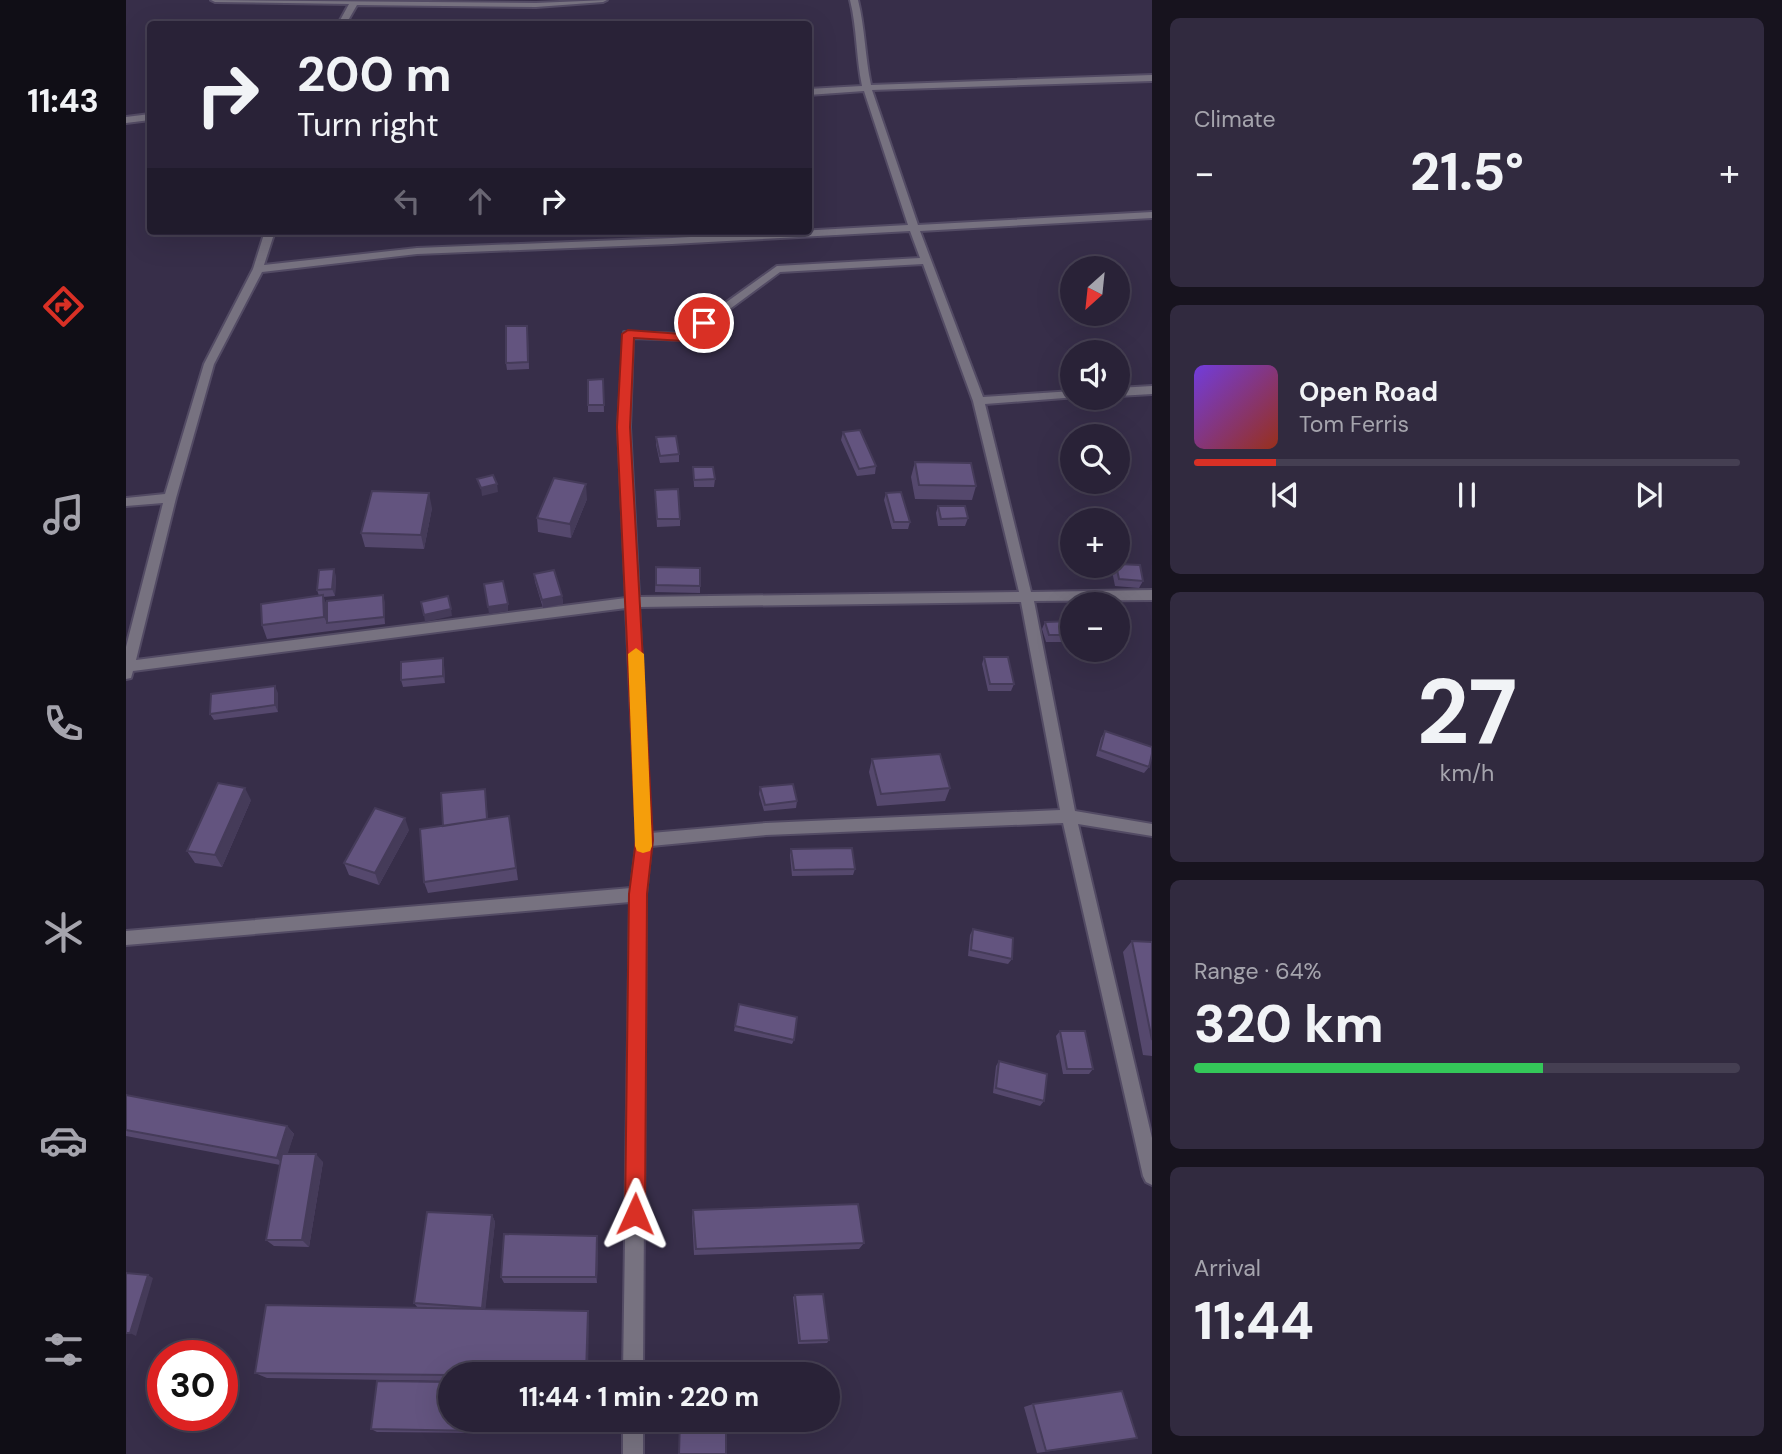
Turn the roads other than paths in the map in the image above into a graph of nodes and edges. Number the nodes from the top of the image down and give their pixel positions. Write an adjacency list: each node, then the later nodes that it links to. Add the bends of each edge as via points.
1 (215, 0): 4 (street)
2 (603, 0): 4 (street, via 536,5)
3 (854, 0): 7 (street)
4 (356, 1): 5 (street)
5 (344, 21)
6 (1152, 78): 7 (street)
7 (867, 88): 8 (street); 12 (street)
8 (812, 92)
9 (147, 117): 10 (street)
10 (126, 120)
11 (1152, 215): 12 (street)
12 (914, 228): 13 (street); 16 (street)
13 (812, 233)
14 (270, 235): 17 (street)
15 (763, 235): 17 (street, via 417,251)
16 (926, 261): 21 (street); 26 (street, via 777,269 684,338 628,334 624,427)
17 (258, 269): 22 (street, via 209,364)
18 (1152, 390): 19 (street)
19 (1130, 391)
20 (1060, 396): 21 (street)
21 (979, 401): 25 (street)
22 (170, 498): 23 (street); 27 (street)
23 (126, 502)
24 (1152, 595): 25 (street)
25 (1026, 596): 26 (street); 28 (street)
26 (634, 602): 27 (street); 30 (street)
27 (127, 669)
28 (1069, 816): 29 (street); 30 (street, via 766,829); 33 (street)
29 (1152, 830)
30 (644, 840): 31 (street)
31 (638, 894): 32 (street); 34 (street)
32 (126, 938)
33 (1152, 1175)
34 (633, 1362)
35 (633, 1432): 36 (street)
36 (633, 1454)

